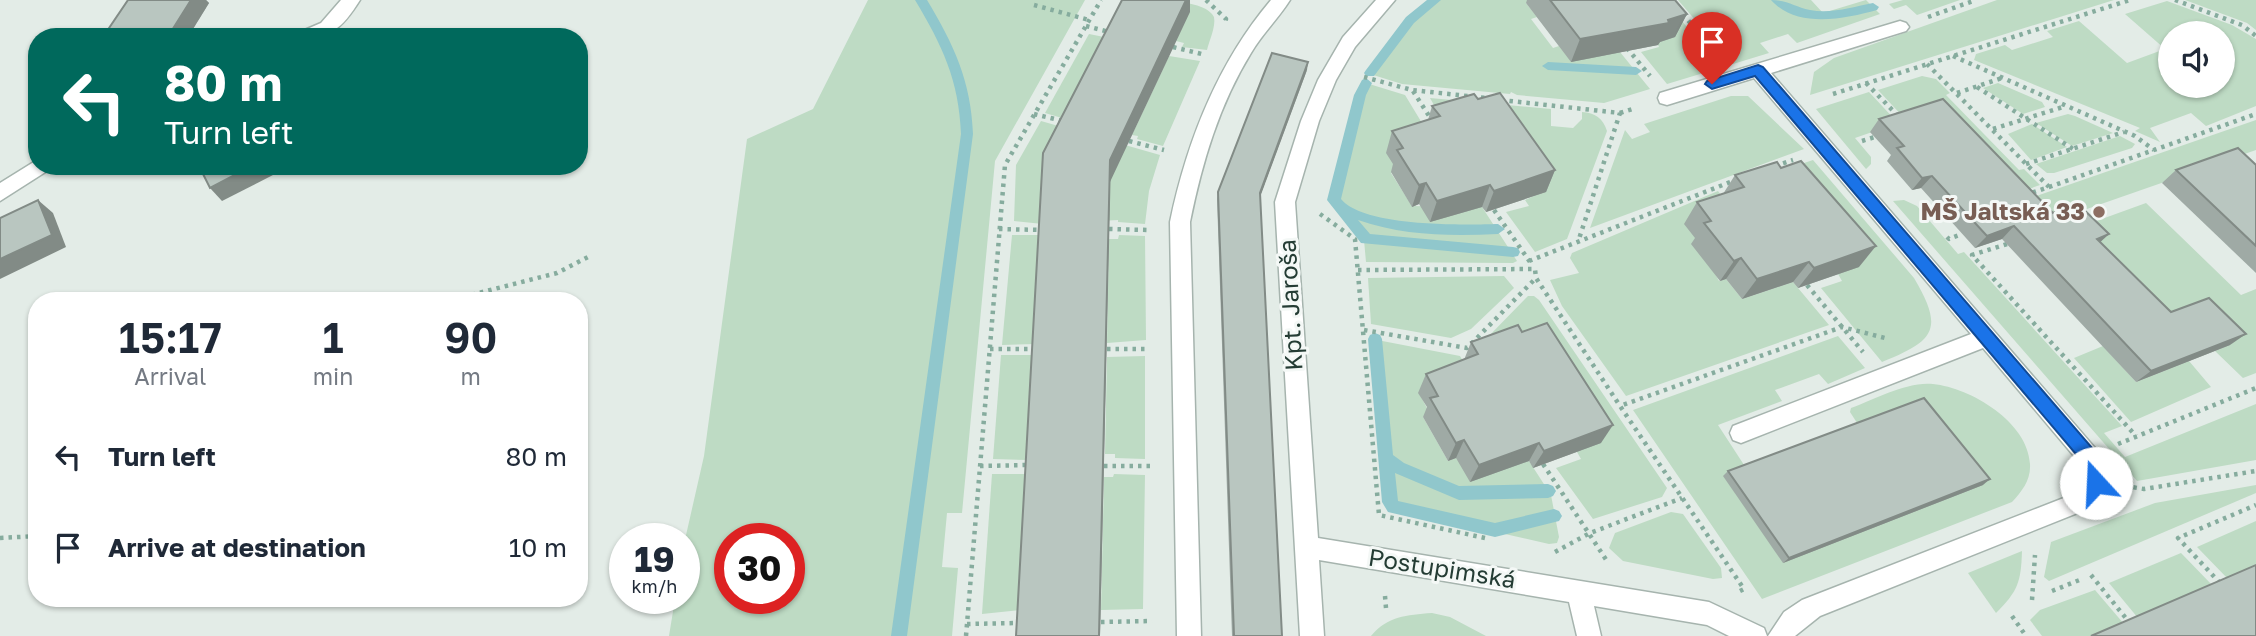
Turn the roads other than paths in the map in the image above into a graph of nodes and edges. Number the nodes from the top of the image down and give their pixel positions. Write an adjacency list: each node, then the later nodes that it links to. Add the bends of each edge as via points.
1 (351, 0): 5 (street)
2 (1281, 0): 14 (street, via 1244,46 1202,136 1188,176 1180,222)
3 (1385, 0): 12 (street, Kpt. Jaroša, via 1349,42 1327,80 1285,202)
4 (1900, 27): 6 (street)
5 (325, 28)
6 (1758, 70): 7 (street); 10 (street)
7 (1667, 98)
8 (28, 174): 9 (street)
9 (0, 193)
10 (1987, 337): 11 (street); 18 (street, via 2087,455 2096,483 2091,493 2082,501 1832,598 1793,620)
11 (1741, 433)
12 (1306, 547): 13 (street, Postupimská); 15 (street, Kpt. Jaroša)
13 (1579, 592): 16 (street); 17 (street, Postupimská, via 1709,614)
14 (1189, 636)
15 (1311, 636)
16 (1589, 636)
17 (1755, 636)
18 (1780, 636)

